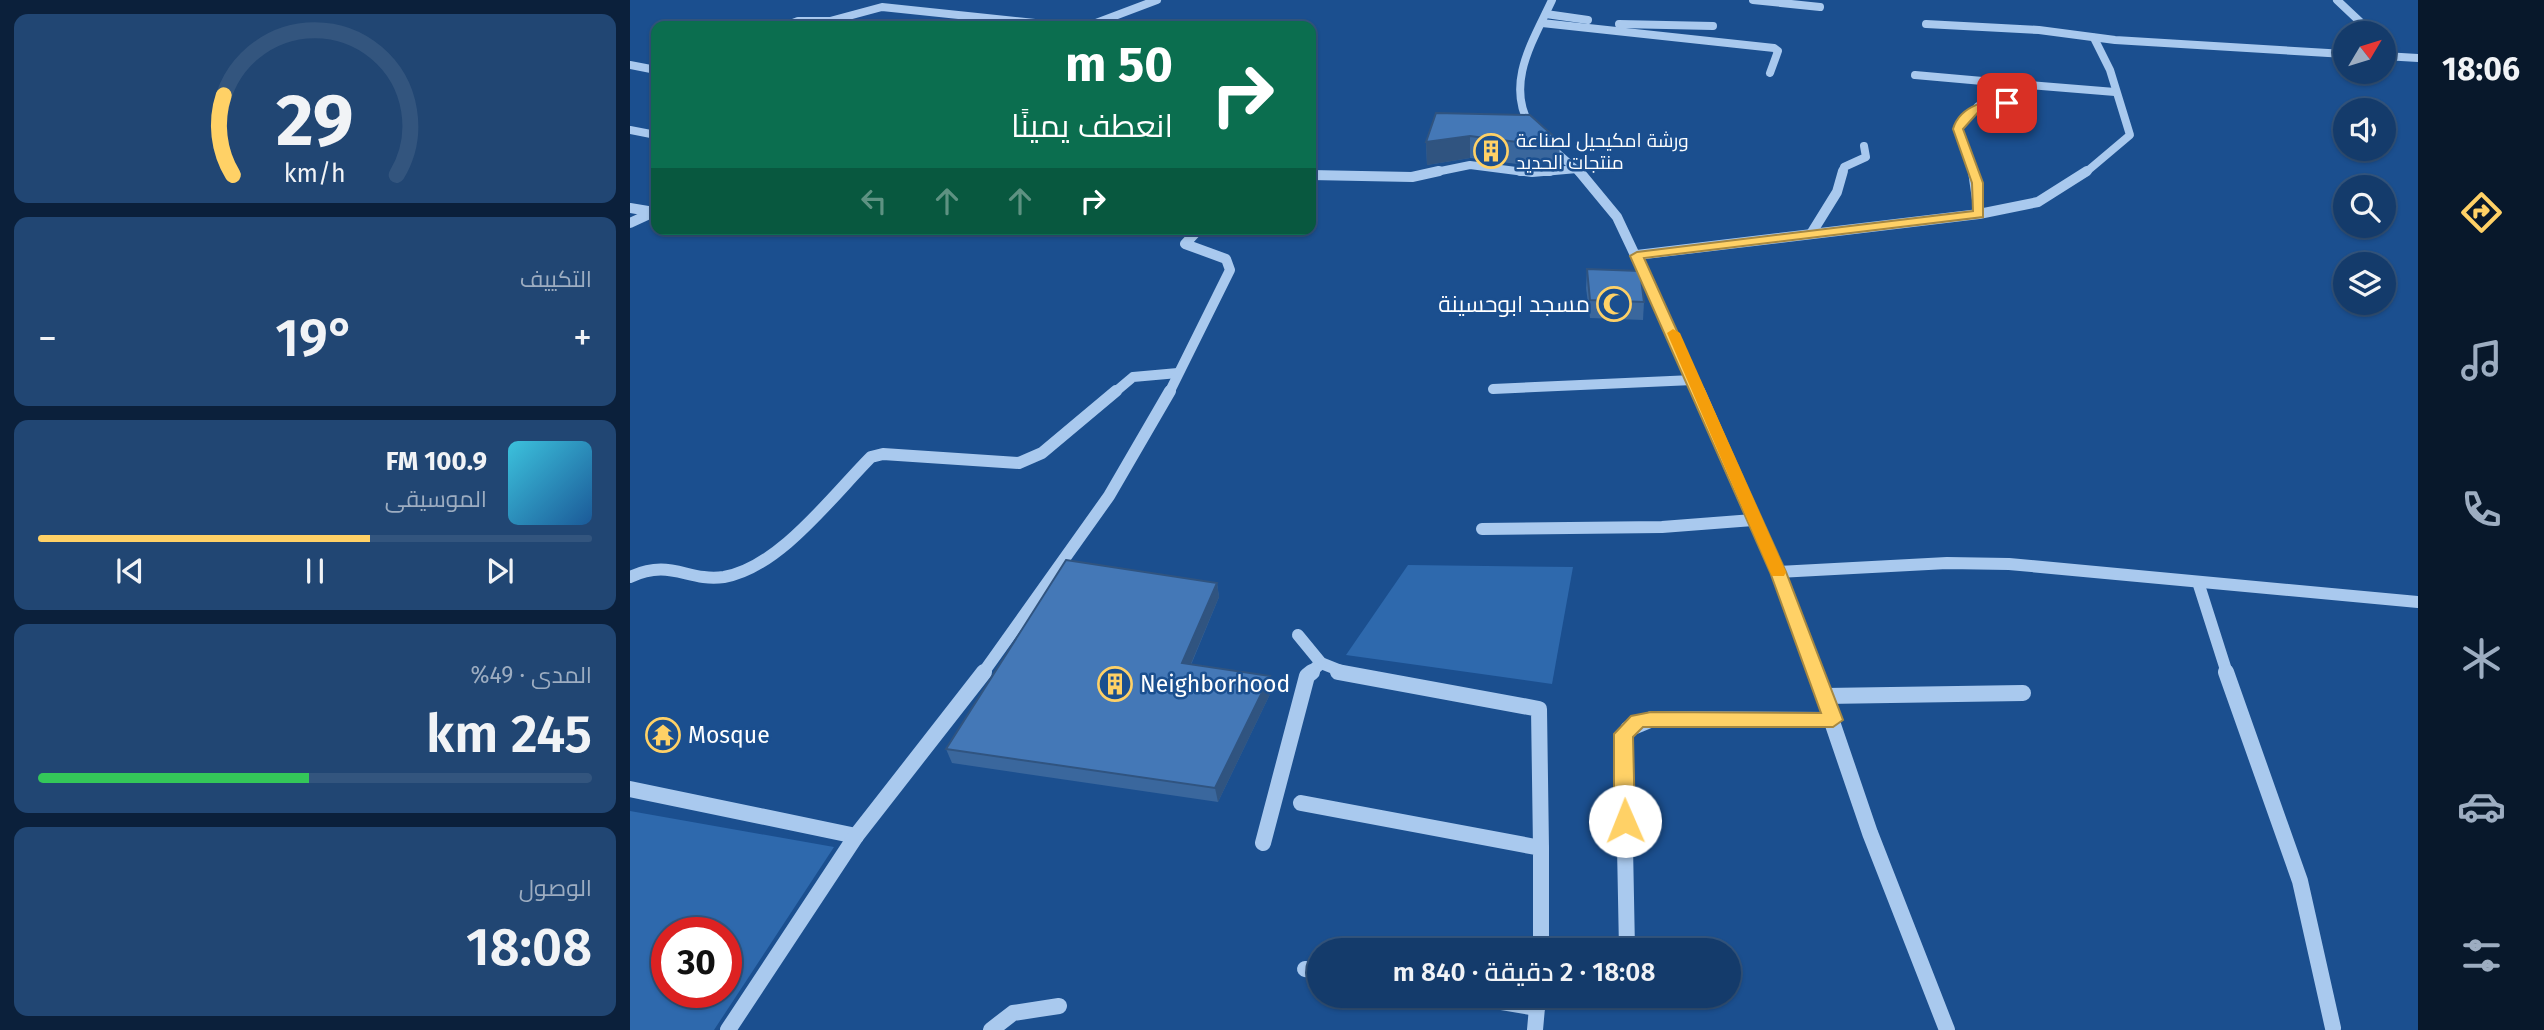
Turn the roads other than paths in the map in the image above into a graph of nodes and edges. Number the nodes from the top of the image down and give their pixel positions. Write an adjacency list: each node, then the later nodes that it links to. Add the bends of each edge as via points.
1 (1157, 0): 13 (street)
2 (1552, 0): 7 (street)
3 (1753, 0): 5 (street)
4 (2337, 0): 14 (street)
5 (1820, 7)
6 (993, 17): 10 (street, via 882,7); 11 (street); 12 (street)
7 (1544, 18): 16 (street); 23 (street, via 1774,48 1778,51); 30 (street, via 1519,81 1517,102 1539,138)
8 (798, 21): 9 (street)
9 (830, 21)
10 (830, 21)
11 (978, 21)
12 (1025, 21)
13 (1101, 21)
14 (2359, 21)
15 (1926, 24): 17 (street)
16 (1713, 26)
17 (2094, 38): 18 (street); 26 (street)
18 (2333, 53)
19 (2396, 57): 20 (street)
20 (2418, 58)
21 (630, 65): 22 (street)
22 (651, 69)
23 (1770, 73)
24 (1915, 75): 25 (street)
25 (2005, 83): 26 (street); 35 (street, via 2006,104 1978,106 1958,129 1977,183)
26 (2115, 92): 35 (street, via 2126,112 2130,135 2117,148 2051,197)
27 (630, 130): 28 (street)
28 (651, 134)
29 (1864, 146): 37 (street, via 1866,157 1844,167 1837,192)
30 (1577, 169): 31 (street, via 1532,173 1470,165 1412,177); 39 (street, via 1617,217)
31 (1316, 175)
32 (630, 208): 33 (street)
33 (651, 211)
34 (651, 214): 36 (street)
35 (1979, 214): 37 (street)
36 (630, 223)
37 (1811, 234): 39 (street)
38 (1193, 235): 40 (street, via 1185,244 1226,259 1230,270)
39 (1637, 256): 41 (street)
40 (1178, 373): 46 (street, via 1133,377 1042,453 1020,463 871,457 789,539 738,573 719,577 657,566); 56 (street, via 1102,507 993,660)
41 (1693, 380): 42 (street); 43 (street)
42 (1493, 389)
43 (1753, 520): 44 (street, via 1662,527); 45 (street)
44 (1482, 529)
45 (1778, 572): 47 (street, via 2009,564); 52 (street)
46 (630, 577)
47 (2198, 582): 48 (street); 63 (street, via 2300,881)
48 (2418, 602)
49 (1298, 635): 50 (street)
50 (1321, 663): 57 (street, via 1307,676); 58 (street, via 1339,672 1539,709)
51 (2023, 693): 52 (street)
52 (1825, 696): 53 (street)
53 (1833, 720): 60 (street, via 1651,719 1630,725 1623,734); 67 (street, via 1870,832)
54 (630, 789): 56 (street)
55 (1301, 803): 58 (street)
56 (856, 836): 64 (street)
57 (1263, 842)
58 (1541, 848): 59 (street)
59 (1541, 938)
60 (1627, 938)
61 (1059, 1006): 65 (street, via 1020,1009 1004,1015)
62 (1537, 1008): 66 (street)
63 (2333, 1028)
64 (729, 1030)
65 (991, 1030)
66 (1535, 1030)
67 (1947, 1030)

